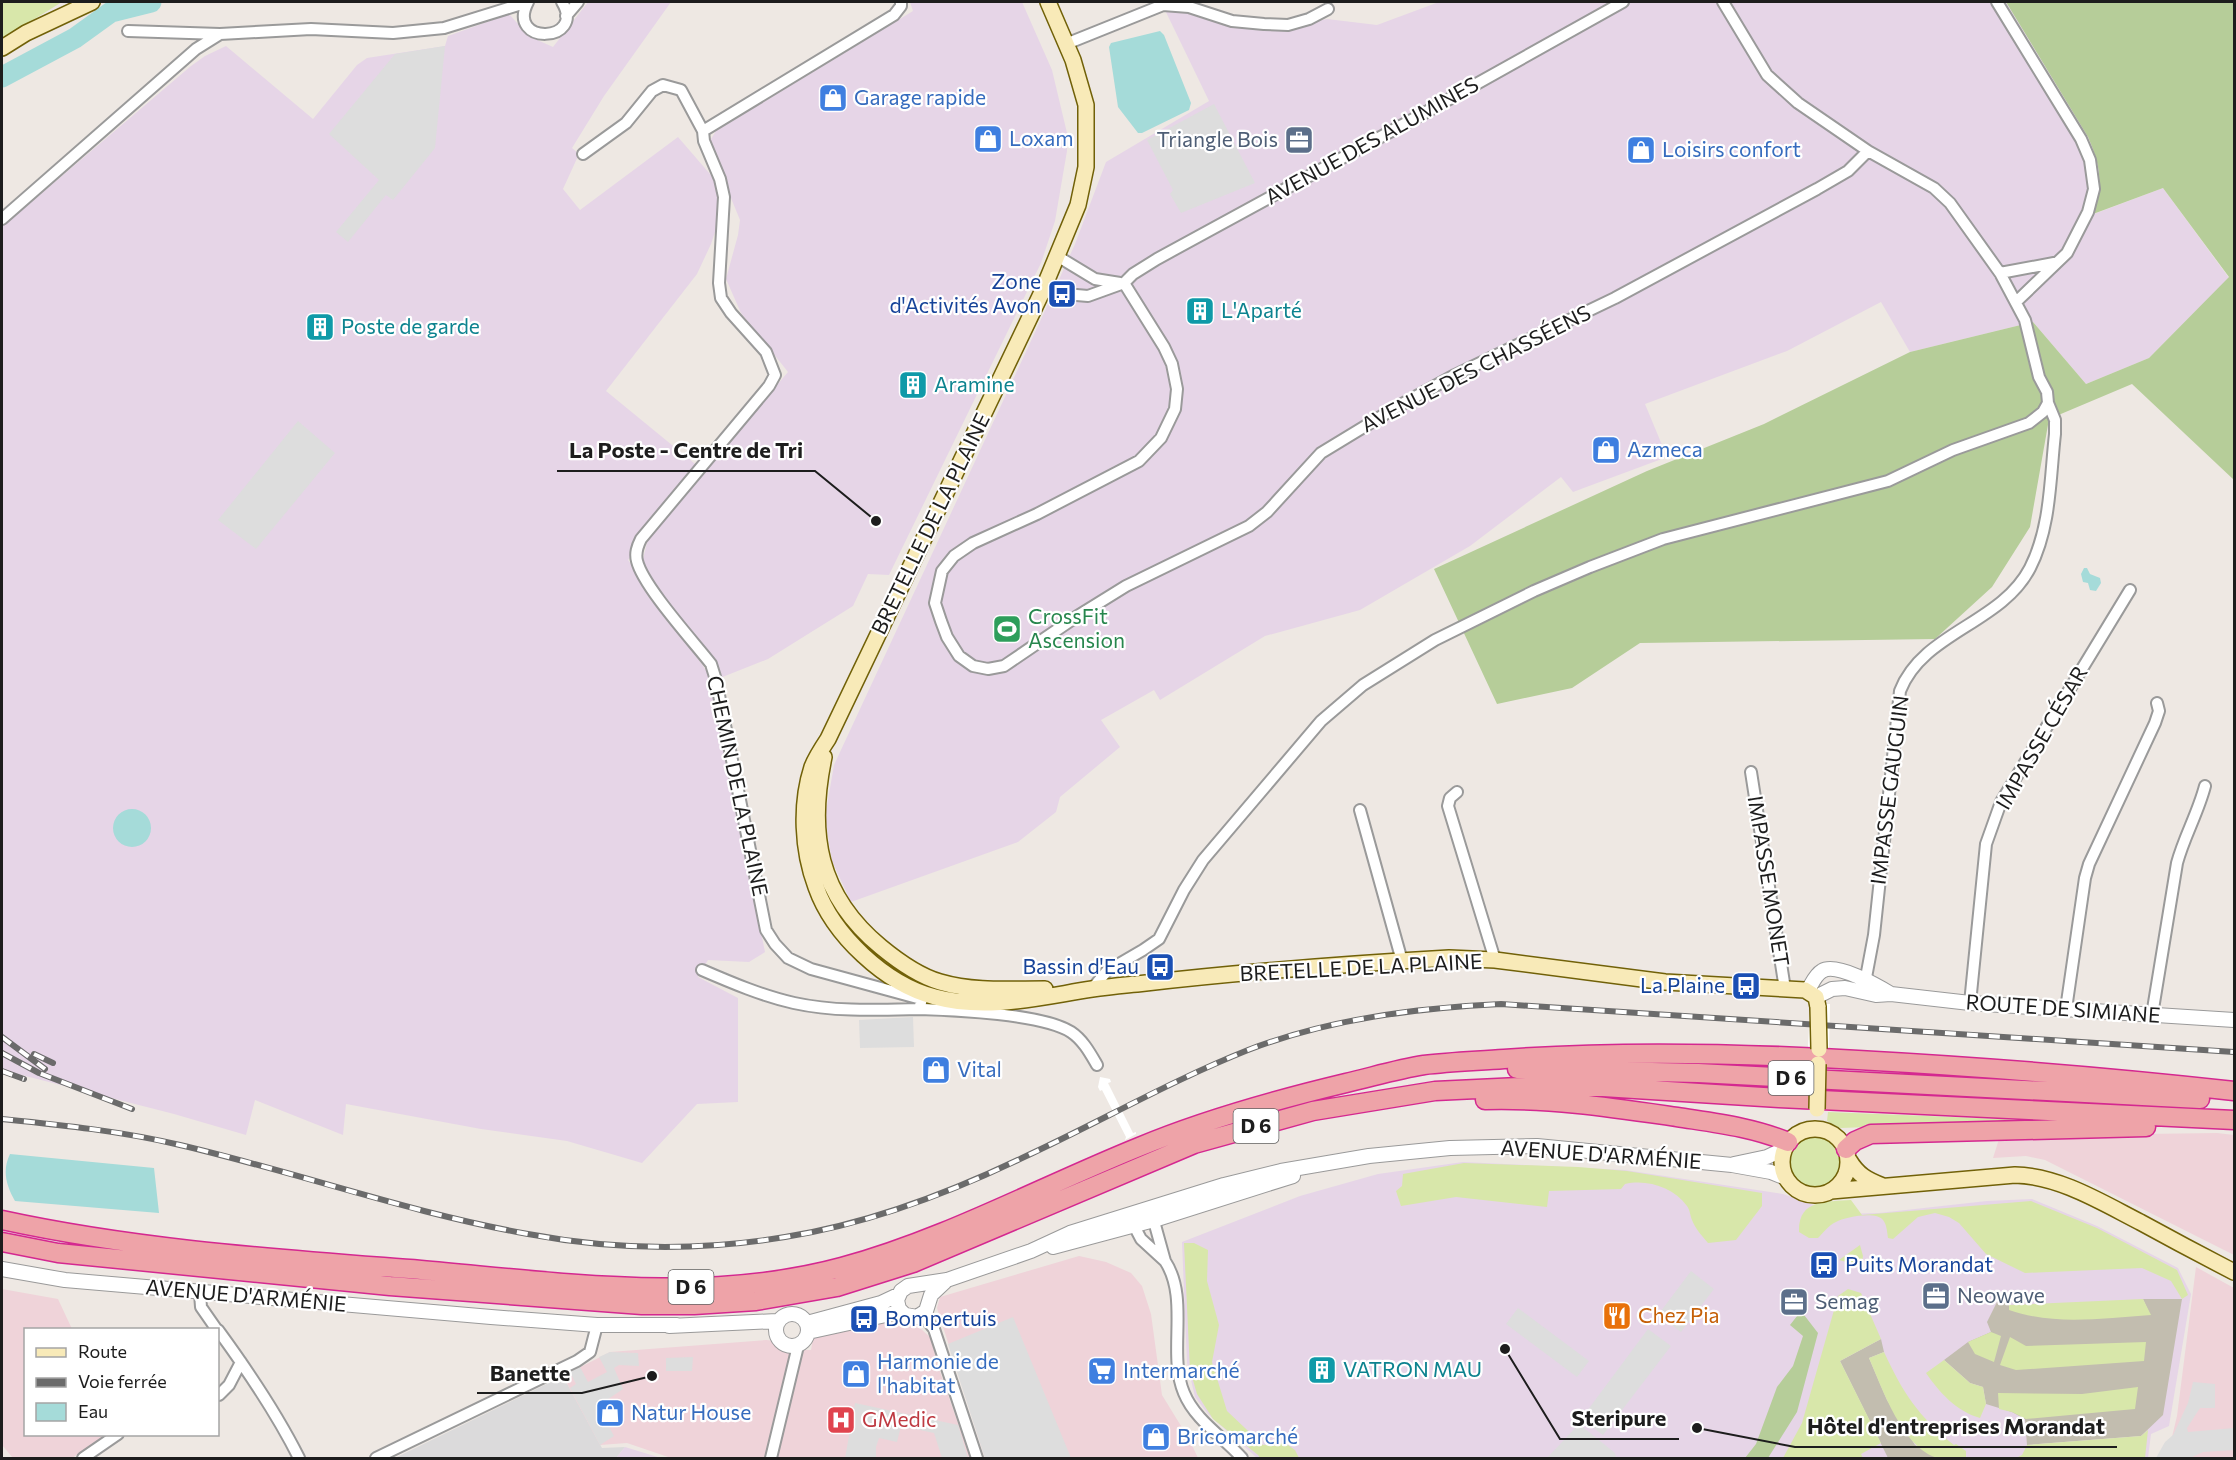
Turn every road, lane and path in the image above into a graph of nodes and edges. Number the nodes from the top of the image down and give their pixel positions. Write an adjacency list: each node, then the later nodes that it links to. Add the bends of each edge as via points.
1 (92, 2): 15 (main road)
2 (528, 2): 11 (street, via 525,19 536,33 555,32); 13 (street, via 444,28 393,33 311,29)
3 (562, 2): 11 (street)
4 (578, 2): 11 (street)
5 (901, 2): 16 (street, via 894,15)
6 (1048, 2): 14 (main road, BRETELLE DE LA PLAINE)
7 (1623, 2): 23 (street, AVENUE DES ALUMINES, via 1157,259)
8 (1723, 2): 17 (street, IMPASSE GAUGUIN, via 1767,75 1798,104)
9 (1997, 2): 21 (street, via 2090,160 2094,189 2088,212 2067,253)
10 (1328, 9): 14 (street, via 1288,25 1232,21 1189,7 1163,4)
11 (566, 16)
12 (128, 31): 13 (street)
13 (220, 34): 19 (street, via 196,49)
14 (1066, 45): 20 (main road, BRETELLE DE LA PLAINE, via 1086,105 1086,167 1078,205)
15 (2, 48)
16 (703, 131): 18 (street, via 681,90 663,85 647,97 626,123); 42 (street, CHEMIN DE LA PLAINE, via 724,197 721,298 766,352 775,375 641,539 637,559 645,578 711,664 766,930 775,944 788,958 811,969)
17 (1868, 151): 22 (street, IMPASSE GAUGUIN, via 1934,188 1950,203); 23 (street, AVENUE DES CHASSÉENS, via 1848,171 1817,189 1615,298 1455,375 1355,431 1321,453 1273,506 1249,526 1126,586 1004,666 973,666 959,656 947,637 935,603 942,571 954,556 973,543 1139,461 1161,438 1175,409 1177,389 1172,364)
18 (583, 154)
19 (2, 219)
20 (1057, 256): 23 (street, via 1095,279); 24 (main road, BRETELLE DE LA PLAINE)
21 (2054, 263): 22 (street); 25 (street)
22 (2000, 273): 25 (street, IMPASSE GAUGUIN)
23 (1124, 283): 24 (street, AVENUE DES ALUMINES, via 1088,296)
24 (1042, 292): 29 (main road, BRETELLE DE LA PLAINE)
25 (2016, 302): 26 (street, IMPASSE GAUGUIN, via 2025,320)
26 (2048, 403): 38 (street, IMPASSE GAUGUIN, via 2055,420 2055,434 2044,531 2029,569 2006,598 1923,656 1905,677 1900,692 1874,935); 39 (street, via 2029,423 1953,450 1888,481 1663,539 1590,567 1468,623 1389,667 1321,721 1203,860 1159,939 1107,970)
27 (2130, 590): 43 (street, IMPASSE CÉSAR, via 2001,802 1986,844)
28 (2157, 703): 44 (street, via 2156,723 2089,864)
29 (828, 739): 37 (main road, BRETELLE DE LA PLAINE, via 816,814 824,871 833,892 865,934 890,955); 42 (main road, BRETELLE DE LA PLAINE, via 813,764 807,785 804,816 812,878 833,920 854,947)
30 (1751, 772): 40 (street, IMPASSE MONET)
31 (2205, 786): 45 (street, via 2177,863)
32 (1457, 792): 34 (street, via 1448,806)
33 (1360, 810): 35 (street)
34 (1495, 960): 35 (main road, BRETELLE DE LA PLAINE); 40 (main road, BRETELLE DE LA PLAINE, via 1665,982)
35 (1402, 961): 39 (main road, BRETELLE DE LA PLAINE)
36 (702, 970): 42 (street, via 794,1003 855,1010)
37 (928, 977): 39 (main road, BRETELLE DE LA PLAINE, via 960,987); 42 (street)
38 (1864, 986): 41 (street, ROUTE DE SIMIANE, via 1832,989); 41 (street, ROUTE DE SIMIANE, via 1838,969 1827,969 1817,975); 43 (street, ROUTE DE SIMIANE, via 1876,995)
39 (1092, 989): 42 (main road, BRETELLE DE LA PLAINE, via 997,1003)
40 (1785, 989): 41 (main road, BRETELLE DE LA PLAINE)
41 (1814, 998): 47 (main road, bridge)
42 (922, 1000): 48 (street, via 1059,1026 1083,1042)
43 (1970, 1003): 44 (street, ROUTE DE SIMIANE)
44 (2066, 1009): 45 (street, ROUTE DE SIMIANE)
45 (2152, 1015): 46 (street, ROUTE DE SIMIANE)
46 (2235, 1020)
47 (1819, 1057): 49 (highway, via 1660,1052 1532,1057 1422,1065); 50 (highway); 54 (main road, bridge)
48 (1097, 1065)
49 (1349, 1082): 52 (highway, D 6, via 1516,1069 1698,1073); 63 (highway, D 6, via 1211,1120 897,1249 786,1280 717,1287 654,1287 488,1276 160,1247)
50 (2235, 1091)
51 (1370, 1101): 53 (highway, D 6, via 1447,1091 1603,1087); 56 (highway, via 1556,1102 1763,1132); 65 (highway, D 6, via 1313,1111 1194,1144 913,1263 837,1287 756,1301 642,1305 402,1287 58,1253)
52 (2235, 1101)
53 (2235, 1120)
54 (1816, 1128): 56 (main road, via 1796,1134); 57 (main road, via 1834,1135)
55 (2235, 1128): 57 (highway, via 1871,1134 1855,1141)
56 (1786, 1146): 58 (street, AVENUE D'ARMÉNIE, via 1767,1157); 59 (main road, via 1782,1164)
57 (1847, 1154): 60 (main road, via 1855,1171); 61 (main road, via 1844,1178)
58 (1732, 1165): 59 (street, AVENUE D'ARMÉNIE); 62 (street, AVENUE D'ARMÉNIE, via 1537,1146 1450,1148 1326,1164)
59 (1786, 1178): 61 (main road, via 1807,1194)
60 (1883, 1186): 61 (main road); 68 (main road, via 2034,1175 2102,1203)
61 (1831, 1191)
62 (1152, 1214): 64 (street, AVENUE D'ARMÉNIE); 66 (street)
63 (2, 1220)
64 (1131, 1220): 66 (street, via 1141,1239); 69 (street, AVENUE D'ARMÉNIE, via 1069,1244 1031,1251)
65 (2, 1242)
66 (1165, 1261): 90 (street, via 1176,1291 1183,1391 1191,1408)
67 (2, 1269): 71 (street, AVENUE D'ARMÉNIE, via 65,1280)
68 (2235, 1272)
69 (947, 1280): 70 (street, AVENUE D'ARMÉNIE); 73 (street)
70 (916, 1286): 72 (street, via 904,1288); 73 (street, via 925,1291)
71 (200, 1293): 76 (street, via 201,1307); 79 (street, AVENUE D'ARMÉNIE)
72 (898, 1295): 75 (street, via 898,1305); 78 (street)
73 (929, 1301): 74 (street)
74 (922, 1314): 75 (street); 89 (street, via 934,1329)
75 (906, 1316): 78 (street, via 895,1313)
76 (216, 1328)
77 (777, 1328): 78 (street, via 781,1317 791,1313 801,1316); 78 (street, via 784,1344 793,1346 803,1342); 79 (street, AVENUE D'ARMÉNIE, via 717,1323)
78 (808, 1328)
79 (597, 1329): 87 (street, via 590,1352 577,1361)
80 (219, 1333): 82 (street)
81 (797, 1350): 88 (street)
82 (241, 1362): 83 (street); 86 (street, via 283,1425)
83 (219, 1395)
84 (115, 1436): 85 (street)
85 (83, 1458)
86 (299, 1458)
87 (376, 1458)
88 (771, 1458)
89 (978, 1458)
90 (1242, 1458)

